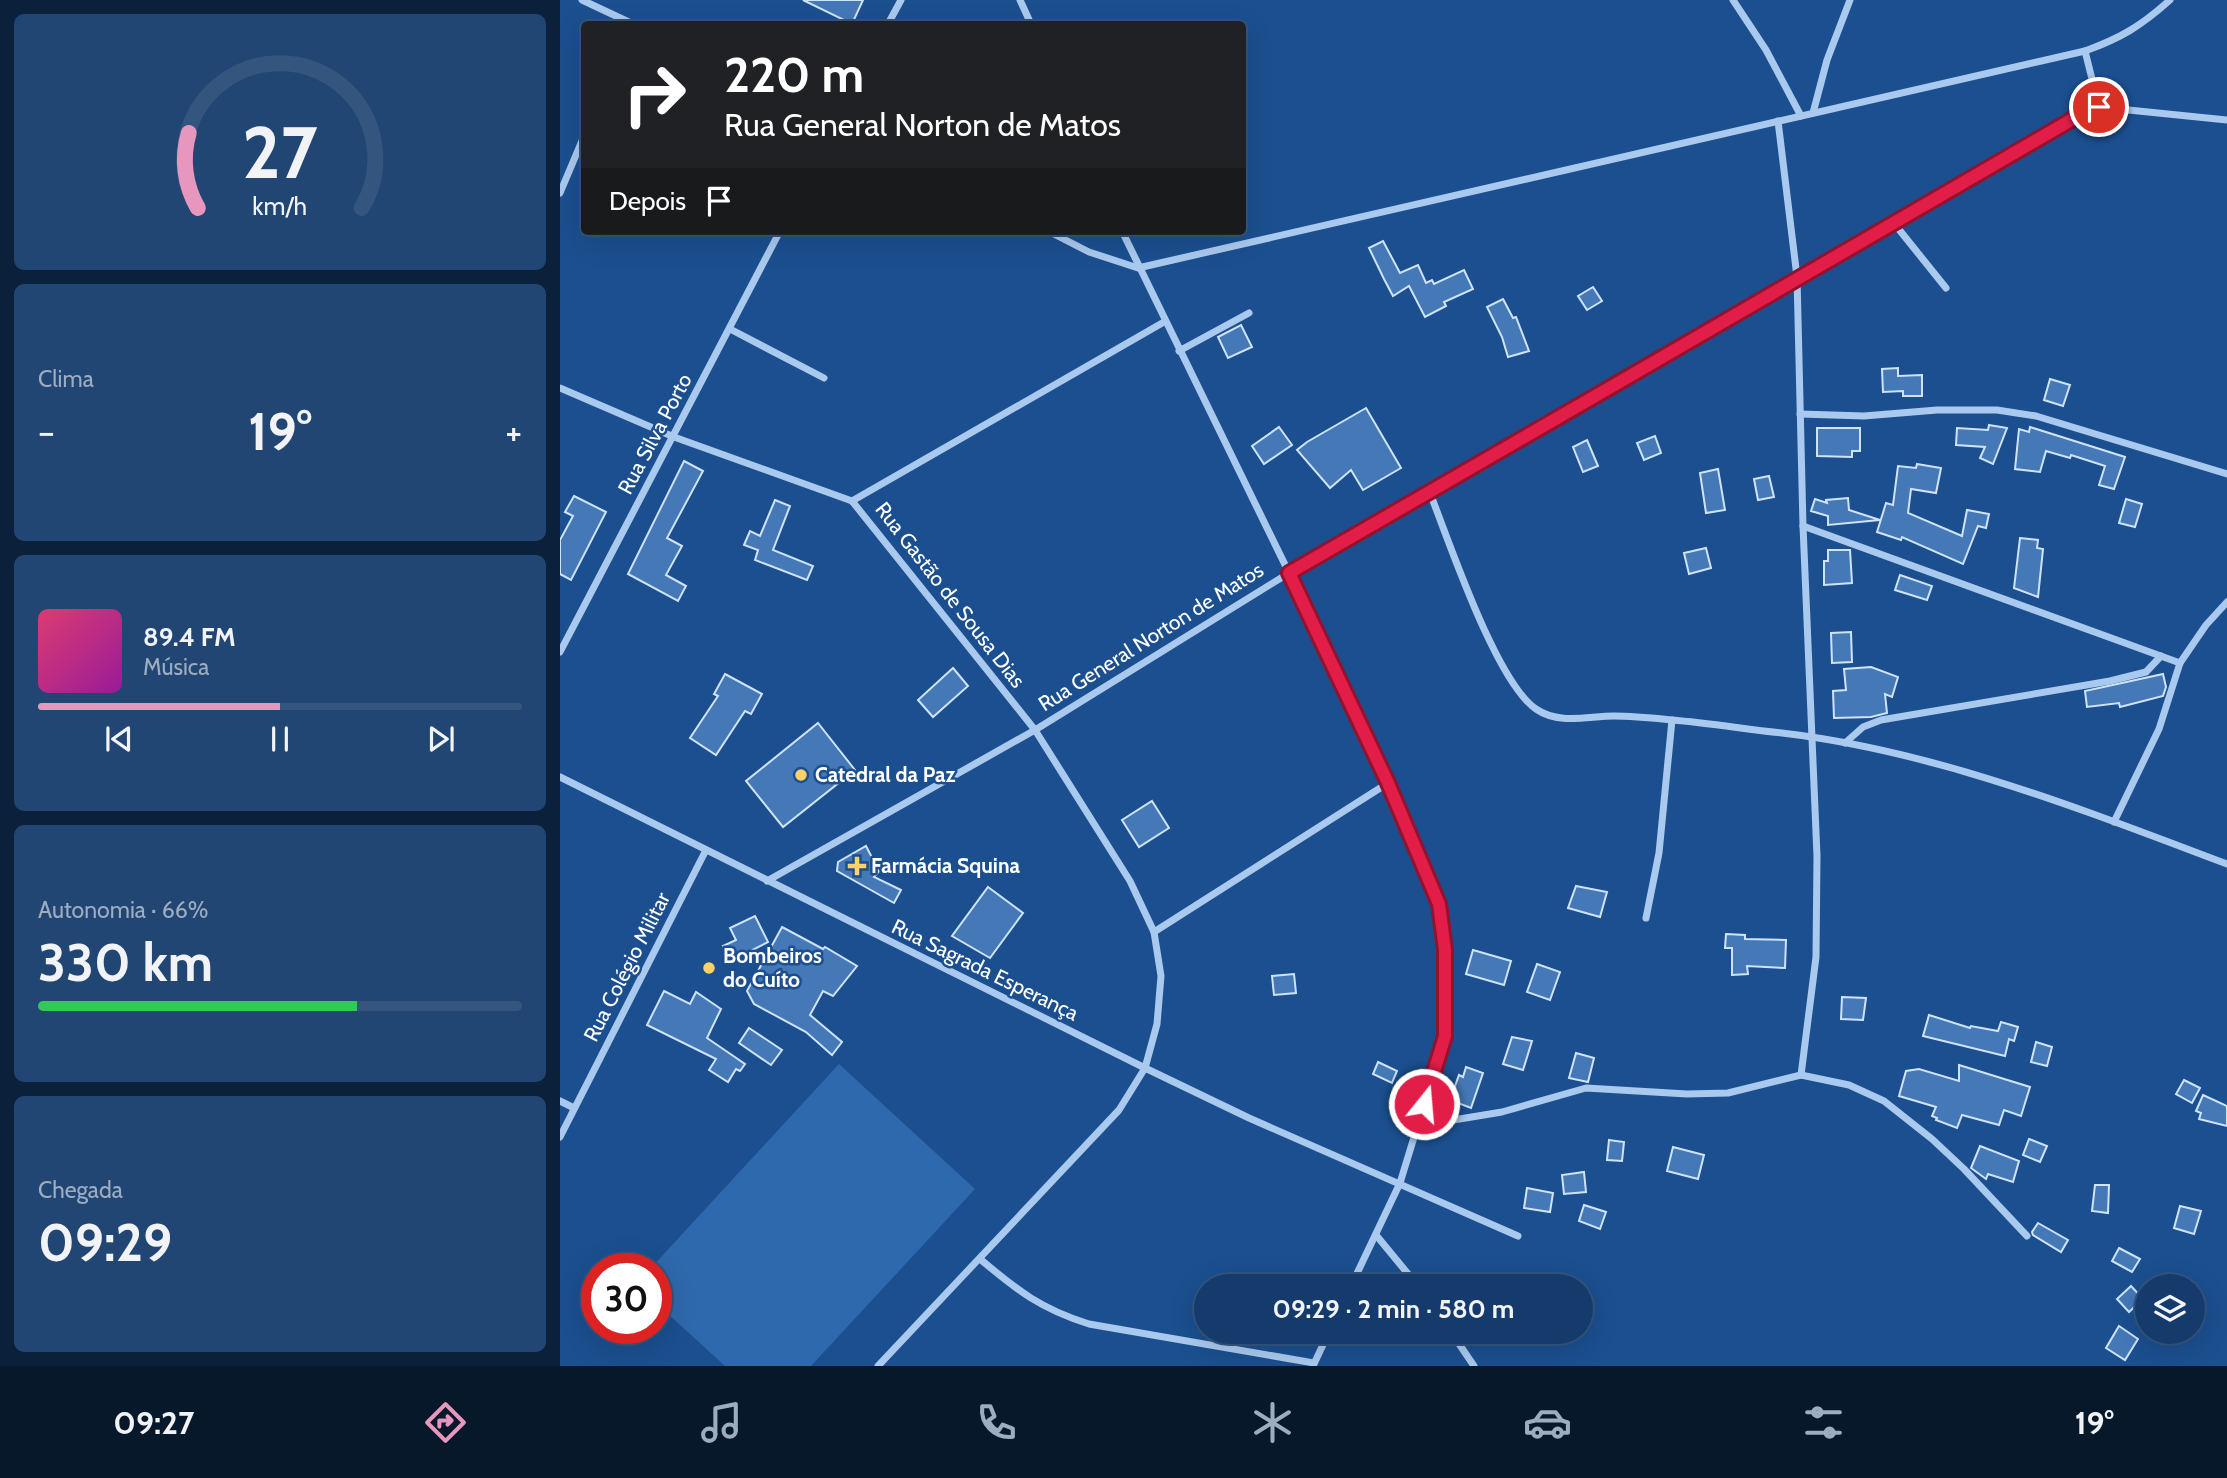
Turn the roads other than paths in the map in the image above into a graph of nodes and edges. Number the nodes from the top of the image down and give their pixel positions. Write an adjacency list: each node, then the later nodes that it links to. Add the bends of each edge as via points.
1 (582, 0): 7 (street)
2 (901, 0): 8 (street)
3 (1020, 0): 9 (street)
4 (1733, 0): 13 (street)
5 (1850, 0): 12 (street)
6 (2169, 0): 10 (street, via 2143,24)
7 (627, 21)
8 (890, 21)
9 (1030, 21)
10 (2085, 51): 11 (street); 12 (street)
11 (2099, 107): 14 (street); 18 (street, Rua General Norton de Matos)
12 (1813, 113): 13 (street)
13 (1801, 116): 15 (street)
14 (2227, 120)
15 (1778, 121): 22 (street); 23 (street)
16 (581, 143): 17 (street)
17 (560, 193)
18 (1893, 222): 23 (street, Rua General Norton de Matos); 24 (street)
19 (778, 235): 27 (street, Rua Silva Porto)
20 (1056, 235): 22 (street)
21 (1124, 235): 22 (street)
22 (1138, 268): 26 (street)
23 (1797, 277): 31 (street); 34 (street, Rua General Norton de Matos)
24 (1946, 288)
25 (1249, 313): 28 (street)
26 (1164, 322): 28 (street); 35 (street)
27 (730, 329): 29 (street); 32 (street, Rua Silva Porto)
28 (1179, 351): 37 (street)
29 (824, 378)
30 (560, 388): 32 (street, Rua Gastão de Sousa Dias)
31 (1800, 414): 33 (street, via 1997,410 2036,416); 36 (street)
32 (674, 437): 35 (street, Rua Gastão de Sousa Dias); 39 (street, Rua Silva Porto)
33 (2227, 474)
34 (1430, 492): 37 (street, Rua General Norton de Matos); 42 (street, via 1491,643 1521,695 1537,710 1556,718)
35 (852, 500): 43 (street, Rua Gastão de Sousa Dias)
36 (1803, 526): 40 (street); 44 (street)
37 (1289, 573): 43 (street, Rua General Norton de Matos); 47 (street)
38 (2227, 601): 41 (street)
39 (560, 652)
40 (2161, 656): 41 (street); 45 (street, via 2146,672 2110,681 1881,720 1863,727)
41 (2180, 663): 48 (street, via 2159,729)
42 (1672, 720): 44 (street); 52 (street, via 1659,853)
43 (1035, 730): 51 (street, Rua General Norton de Matos); 53 (street, Rua Gastão de Sousa Dias, via 1130,881)
44 (1813, 737): 45 (street); 55 (street, via 1816,957)
45 (1845, 743): 48 (street, via 1919,757)
46 (560, 777): 49 (street, Rua Sagrada Esperança)
47 (1388, 783): 53 (street); 58 (street, via 1439,904 1445,950 1445,1036)
48 (2114, 822): 50 (street)
49 (706, 850): 51 (street, Rua Sagrada Esperança); 57 (street, Rua Colégio Militar)
50 (2227, 864)
51 (767, 881): 54 (street, Rua Sagrada Esperança)
52 (1646, 918)
53 (1154, 932): 54 (street, Rua Gastão de Sousa Dias, via 1161,976 1157,1024)
54 (1145, 1069): 60 (street, Rua Sagrada Esperança); 64 (street, Rua Gastão de Sousa Dias, via 1119,1111)
55 (1801, 1075): 58 (street, via 1728,1093 1587,1088 1503,1112); 63 (street, via 1849,1085 1884,1101 1940,1146)
56 (560, 1101): 57 (street)
57 (574, 1108): 59 (street, Rua Colégio Militar)
58 (1417, 1126): 60 (street)
59 (561, 1132)
60 (1400, 1183): 61 (street); 62 (street, Rua Sagrada Esperança)
61 (1376, 1235): 65 (street); 66 (street)
62 (1518, 1236)
63 (2027, 1236)
64 (980, 1259): 69 (street, via 1056,1314 1088,1324); 70 (street, Rua Gastão de Sousa Dias)
65 (1357, 1274)
66 (1408, 1274)
67 (1323, 1344): 69 (street)
68 (1459, 1344): 71 (street)
69 (1313, 1364)
70 (878, 1366)
71 (1475, 1366)

